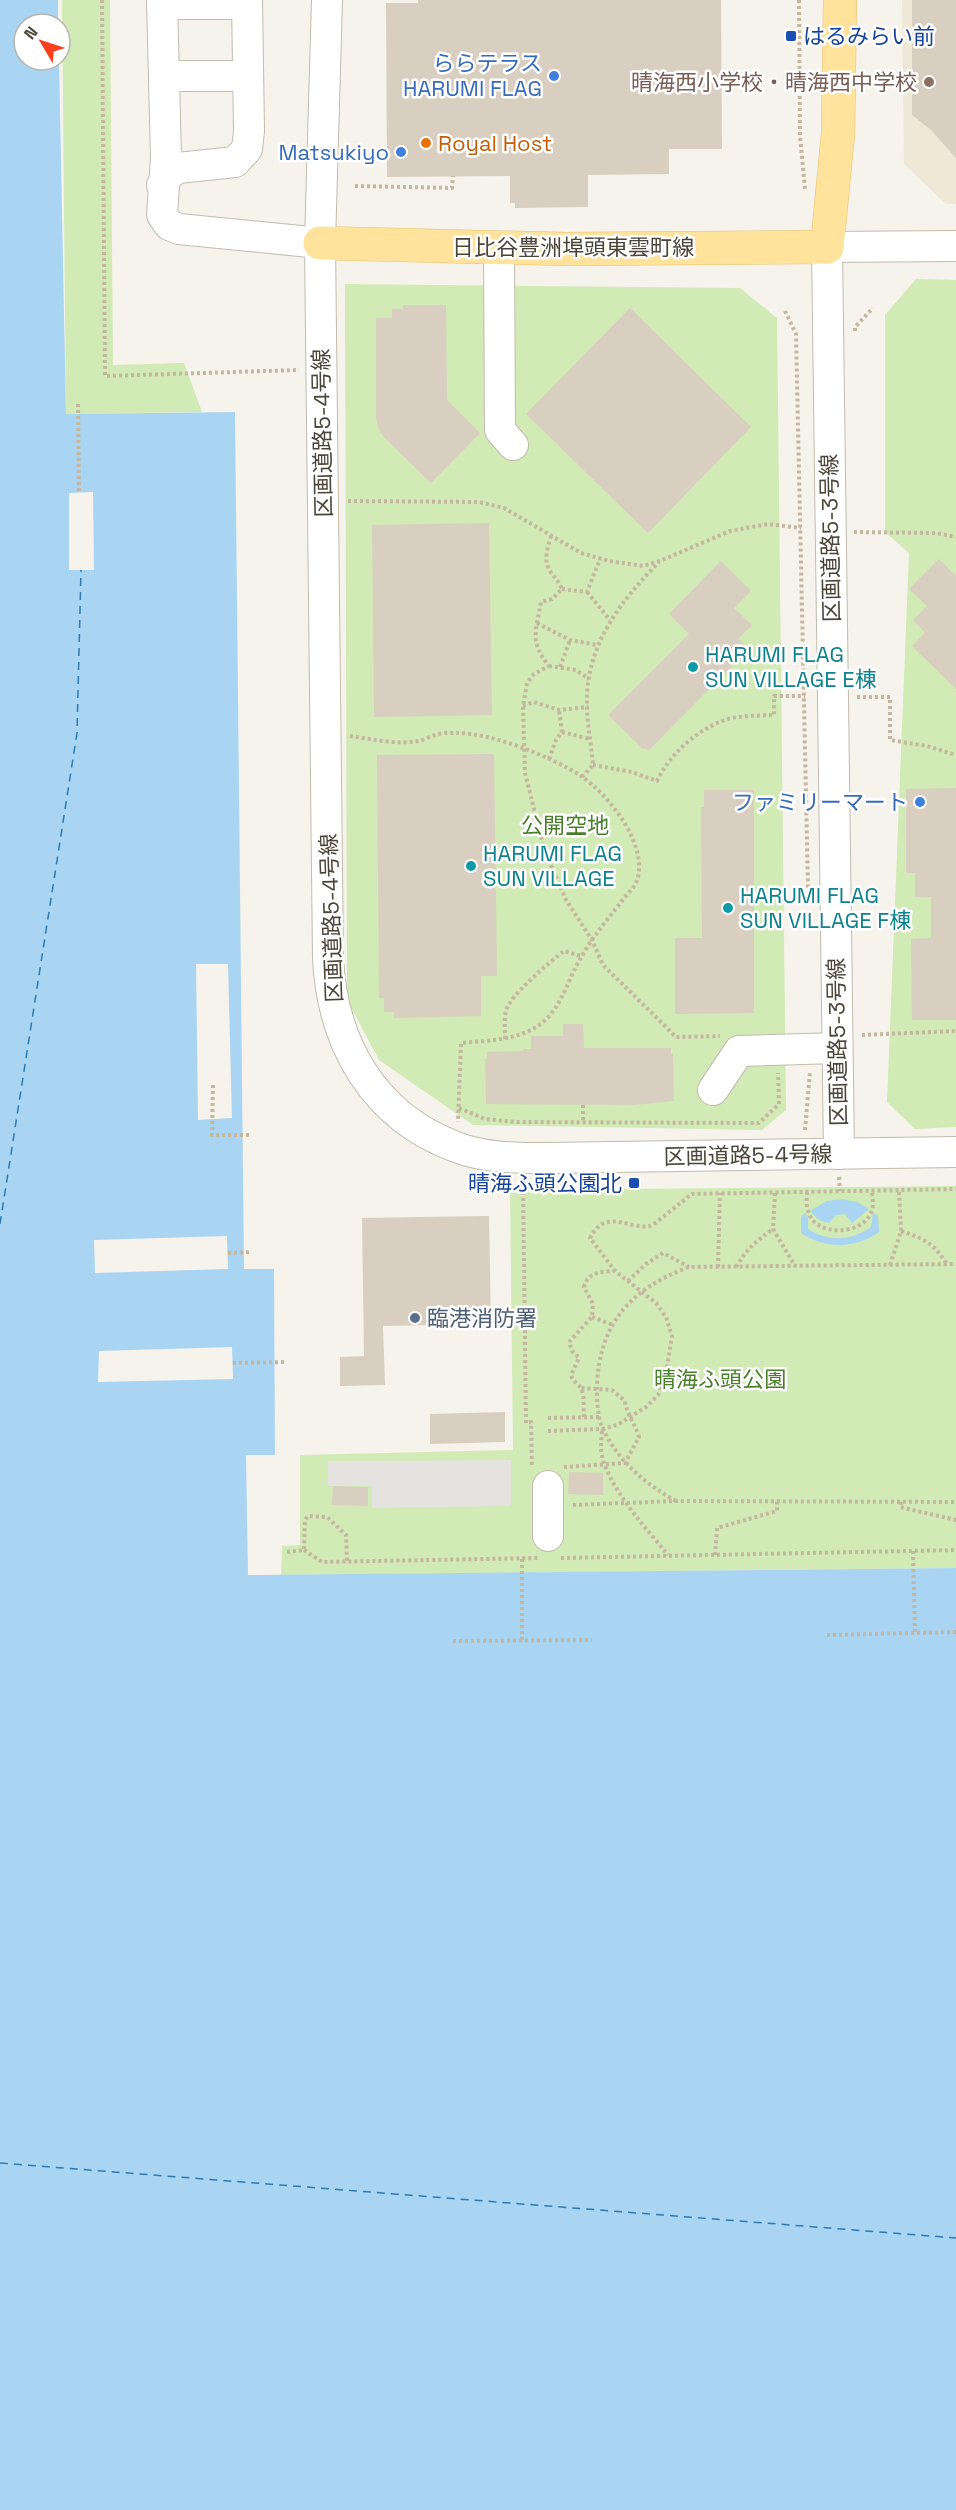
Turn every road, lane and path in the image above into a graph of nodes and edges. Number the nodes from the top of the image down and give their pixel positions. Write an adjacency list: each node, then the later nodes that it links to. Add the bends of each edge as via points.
1 (102, 0): 19 (path, via 105,375)
2 (327, 0): 14 (street, 区画道路5-4号線)
3 (799, 0): 13 (path, via 800,136)
4 (817, 0): 17 (main road, via 819,135)
5 (840, 0): 17 (main road, via 838,134)
6 (162, 2): 7 (street); 8 (street)
7 (247, 2): 9 (street)
8 (164, 76): 9 (street); 10 (street)
9 (248, 76): 10 (street, via 247,149 235,162)
10 (169, 170): 14 (street, via 162,215 169,225)
11 (453, 176): 12 (path, via 452,188)
12 (355, 186)
13 (805, 191)
14 (320, 243): 16 (main road, 日比谷豊洲埠頭東雲町線); 23 (street, 区画道路5-4号線)
15 (956, 246): 17 (street)
16 (499, 247): 17 (main road, 日比谷豊洲埠頭東雲町線); 21 (street, via 500,430)
17 (827, 247): 24 (street, 区画道路5-3号線)
18 (785, 311): 50 (path, via 796,334)
19 (300, 370)
20 (78, 404): 22 (path)
21 (513, 445)
22 (79, 492)
23 (323, 500): 25 (path, via 479,502 504,508); 43 (street, 区画道路5-4号線)
24 (830, 531): 26 (path, via 936,532); 28 (path, via 768,524 730,531); 38 (street, 区画道路5-3号線)
25 (551, 536): 27 (path); 29 (path, via 546,557 548,569)
26 (956, 537)
27 (600, 558): 28 (path, via 642,566); 30 (path)
28 (660, 561): 31 (path)
29 (562, 589): 30 (path); 32 (path, via 552,599 541,602)
30 (587, 592): 31 (path)
31 (610, 620): 34 (path)
32 (537, 623): 33 (path); 35 (path, via 538,651)
33 (570, 640): 34 (path); 36 (path)
34 (597, 645): 37 (path)
35 (549, 666): 36 (path); 39 (path, via 527,682)
36 (560, 667): 37 (path, via 576,670)
37 (589, 679): 40 (path)
38 (833, 696): 46 (path, via 890,697 890,740); 48 (path, via 774,696 774,715 723,720 684,745 657,781); 56 (street, 区画道路5-3号線)
39 (523, 706): 41 (path, via 534,702); 45 (path)
40 (588, 707): 41 (path); 44 (path)
41 (559, 710): 42 (path)
42 (562, 732): 44 (path); 47 (path)
43 (326, 733): 45 (path, via 396,742 460,733); 64 (street, 区画道路5-4号線, via 328,958 336,1016 359,1070 386,1102 411,1123)
44 (590, 739): 48 (path)
45 (524, 749): 47 (path); 51 (path, via 525,773 543,849 566,900)
46 (956, 754)
47 (549, 759): 49 (path)
48 (593, 765): 49 (path)
49 (582, 777): 51 (path, via 615,808 637,849 639,867 635,884)
50 (808, 895)
51 (592, 940): 52 (path); 54 (path, via 603,965 676,1037)
52 (581, 956): 55 (path, via 559,1004 543,1022); 55 (path, via 564,951 522,987 506,1009)
53 (956, 1031): 56 (path)
54 (732, 1036)
55 (505, 1039): 61 (path, via 461,1042)
56 (837, 1042): 59 (street, via 739,1051); 66 (street, 区画道路5-3号線)
57 (811, 1061): 62 (path)
58 (213, 1085): 63 (path, via 212,1135)
59 (713, 1090)
60 (583, 1105): 61 (path, via 583,1123 485,1119)
61 (459, 1108): 64 (path)
62 (805, 1131)
63 (252, 1135)
64 (457, 1148): 66 (street, 区画道路5-4号線, via 511,1158)
65 (956, 1152): 66 (street, 区画道路5-4号線)
66 (839, 1165): 70 (path)
67 (523, 1179): 103 (path, via 526,1423 531,1422)
68 (899, 1190): 69 (path); 71 (path); 76 (path)
69 (956, 1190)
70 (840, 1191): 71 (path); 72 (path)
71 (872, 1191): 72 (path, via 872,1210 864,1221 844,1230 817,1224 808,1213)
72 (807, 1192): 74 (path)
73 (720, 1193): 74 (path); 84 (path); 86 (path, via 692,1194 649,1226 611,1221 594,1230 590,1238)
74 (775, 1193): 75 (path)
75 (773, 1229): 82 (path); 85 (path, via 756,1241)
76 (900, 1231): 79 (path, via 936,1248); 81 (path)
77 (252, 1252): 78 (path)
78 (228, 1253)
79 (946, 1264): 80 (path); 81 (path)
80 (956, 1264)
81 (890, 1265): 82 (path)
82 (795, 1266): 85 (path)
83 (689, 1267): 84 (path); 87 (path, via 663,1253); 88 (path)
84 (718, 1267): 85 (path)
85 (736, 1267)
86 (615, 1271): 87 (path); 89 (path, via 592,1274 586,1279 584,1287 592,1304)
87 (628, 1281): 88 (path)
88 (641, 1290): 90 (path); 98 (path, via 666,1317 672,1336 658,1395)
89 (592, 1317): 90 (path); 93 (path, via 569,1342 579,1358 571,1375)
90 (613, 1325): 94 (path, via 600,1360)
91 (287, 1362): 92 (path)
92 (233, 1363)
93 (581, 1388): 94 (path); 95 (path)
94 (597, 1389): 96 (path); 98 (path, via 612,1390 625,1401)
95 (584, 1417): 96 (path); 97 (path)
96 (600, 1417): 99 (path)
97 (548, 1418)
98 (629, 1418): 99 (path); 101 (path, via 639,1437)
99 (602, 1429): 100 (path); 101 (path); 102 (path)
100 (548, 1431)
101 (625, 1463): 102 (path); 104 (path, via 650,1486)
102 (604, 1464): 103 (path); 108 (path)
103 (547, 1484): 108 (path); 114 (street)
104 (676, 1501): 105 (path); 108 (path)
105 (777, 1501): 106 (path); 115 (path, via 777,1511 717,1528)
106 (901, 1502): 107 (path); 109 (path, via 900,1507)
107 (956, 1502)
108 (626, 1503): 116 (path)
109 (956, 1520)
110 (304, 1550): 113 (path); 118 (path, via 322,1562); 118 (path, via 305,1520 308,1516 327,1517 346,1535)
111 (956, 1550): 112 (path)
112 (913, 1551): 115 (path); 120 (path)
113 (287, 1552)
114 (543, 1552): 116 (path); 117 (path)
115 (715, 1555): 116 (path)
116 (668, 1556)
117 (522, 1559): 118 (path); 122 (path)
118 (347, 1562)
119 (956, 1632): 120 (path)
120 (915, 1633): 121 (path)
121 (827, 1635)
122 (522, 1640): 123 (path); 124 (path)
123 (592, 1640)
124 (453, 1641)

